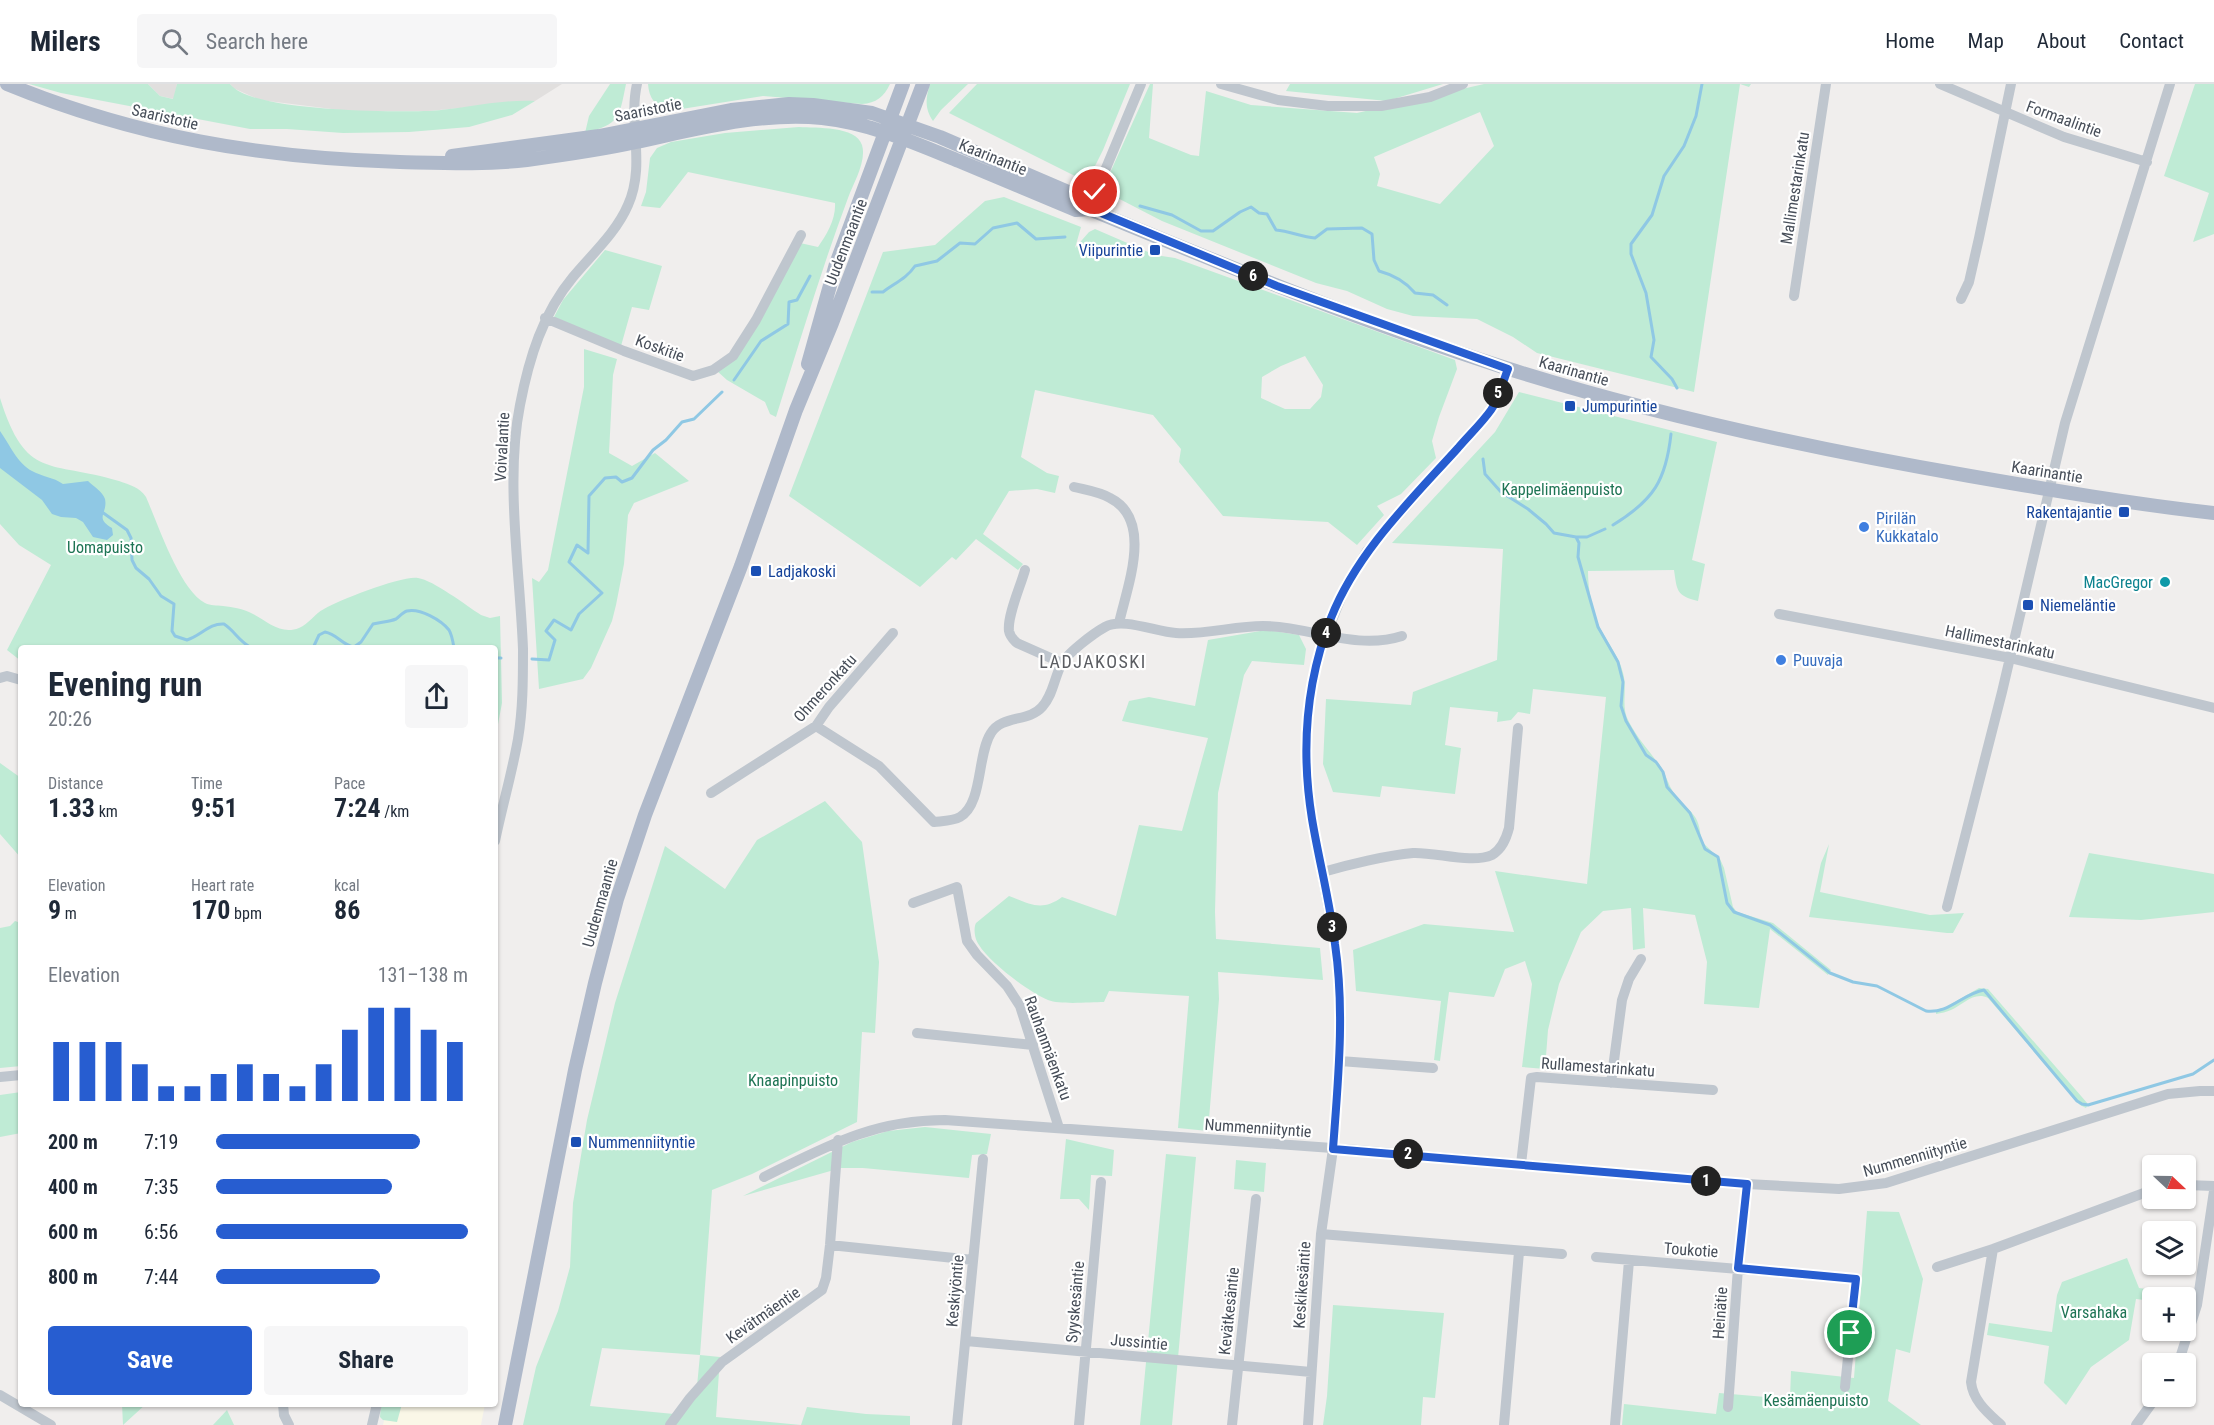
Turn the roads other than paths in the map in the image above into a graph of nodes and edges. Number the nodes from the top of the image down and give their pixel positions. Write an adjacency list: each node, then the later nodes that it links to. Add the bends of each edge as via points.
1 (7, 84): 15 (main road, Saaristotie, via 113,122 264,153 466,164 524,160)
2 (638, 84): 15 (street, Voivalantie)
3 (903, 84): 13 (main road, Uudenmaantie)
4 (923, 84): 14 (main road, Uudenmaantie)
5 (1141, 84): 17 (street)
6 (1221, 84): 7 (street, via 1278,100 1328,106 1381,106 1430,97)
7 (1463, 84)
8 (1826, 84): 19 (street, Mallimestarinkatu)
9 (1940, 84): 12 (street, Formaalintie)
10 (2011, 84): 12 (street)
11 (2170, 84): 16 (street)
12 (2005, 112): 16 (street, Formaalintie, via 2064,137); 20 (street, via 1969,282)
13 (887, 125): 14 (main road, Saaristotie); 15 (main road, Saaristotie, via 872,113 789,104 731,110); 23 (main road, Uudenmaantie, via 836,264)
14 (904, 131): 17 (main road, Kaarinantie, via 940,137 1082,198); 23 (main road, Uudenmaantie)
15 (636, 135): 21 (street, Voivalantie, via 635,183 625,212 557,297)
16 (2147, 162): 25 (street, via 2065,423)
17 (1089, 208): 22 (main road, Kaarinantie, via 1277,286)
18 (801, 235): 21 (street, Koskitie, via 733,356 713,370 693,376)
19 (1794, 296)
20 (1961, 299)
21 (545, 318): 41 (street, Voivalantie, via 527,375 515,435 523,684 518,741)
22 (1508, 369): 25 (main road, Kaarinantie, via 1777,440); 32 (street, via 1492,409 1367,551 1347,583)
23 (796, 410): 93 (main road, Uudenmaantie, via 617,899 576,1070)
24 (1074, 488): 29 (street, via 1118,502 1133,526 1134,556)
25 (2050, 490): 26 (main road, Kaarinantie); 33 (street)
26 (2214, 513)
27 (1025, 570): 34 (street, via 1010,620 1011,637)
28 (1779, 614): 33 (street, Hallimestarinkatu)
29 (1119, 622): 32 (street, via 1166,632 1264,626); 34 (street, via 1101,629)
30 (893, 633): 38 (street, Ohmeronkatu)
31 (1402, 636): 32 (street, via 1379,642)
32 (1330, 637): 42 (street, via 1317,662 1306,739 1309,793)
33 (2010, 658): 37 (street, Hallimestarinkatu); 44 (street)
34 (1062, 663): 38 (street, via 1043,706 992,731 970,807 960,818 934,822 879,765)
35 (0, 678): 36 (street)
36 (18, 679)
37 (2214, 708)
38 (816, 726): 40 (street, Ohmeronkatu)
39 (1518, 728): 42 (street, via 1509,828 1500,849 1492,855 1474,858 1411,853)
40 (711, 793)
41 (498, 828)
42 (1323, 872): 48 (street, via 1338,971)
43 (913, 903): 47 (street, Rauhanmäenkatu, via 957,887 967,941 1015,997)
44 (1947, 907)
45 (1641, 959): 52 (street, via 1622,1000)
46 (916, 1033): 47 (street)
47 (1033, 1045): 55 (street, Rauhanmäenkatu)
48 (1340, 1061): 49 (street); 57 (street)
49 (1433, 1068)
50 (18, 1075): 51 (street)
51 (0, 1077)
52 (1611, 1083): 53 (street, Rullamestarinkatu); 59 (street, Rullamestarinkatu, via 1532,1078)
53 (1713, 1090)
54 (2214, 1091): 62 (street, Nummenniityntie, via 2168,1094 1863,1187)
55 (1059, 1128): 56 (street, Nummenniityntie, via 927,1120 894,1123); 57 (street, Nummenniityntie)
56 (838, 1140): 60 (street, Nummenniityntie); 68 (street, Kevätmäentie)
57 (1333, 1149): 59 (street, Nummenniityntie); 67 (street, Keskikesäntie)
58 (982, 1159): 73 (street, Keskiyöntie)
59 (1521, 1164): 62 (street, Nummenniityntie)
60 (764, 1177)
61 (1101, 1182): 78 (street, Syyskesäntie)
62 (1747, 1184): 76 (street, Heinätie)
63 (2196, 1186): 64 (street)
64 (2214, 1188): 79 (street, via 2197,1305)
65 (2142, 1194): 69 (street)
66 (1256, 1199): 80 (street, Kevätkesäntie)
67 (1321, 1234): 70 (street); 81 (street, Keskikesäntie)
68 (830, 1245): 73 (street); 94 (street, Kevätmäentie, via 822,1290 722,1362)
69 (1994, 1249): 75 (street); 101 (street, via 1971,1382 1977,1399)
70 (1520, 1252): 71 (street); 99 (street)
71 (1562, 1254)
72 (1596, 1257): 74 (street, Toukotie)
73 (973, 1260): 77 (street, Keskiyöntie)
74 (1629, 1261): 76 (street, Toukotie); 100 (street)
75 (1937, 1267)
76 (1738, 1268): 82 (street, Toukotie, via 1856,1279); 88 (street, Heinätie)
77 (966, 1341): 78 (street, Jussintie); 95 (street, Keskiyöntie)
78 (1085, 1352): 80 (street, Jussintie); 96 (street, Syyskesäntie)
79 (2182, 1353)
80 (1238, 1366): 81 (street, Jussintie); 97 (street, Kevätkesäntie)
81 (1311, 1372): 98 (street, Keskikesäntie)
82 (1845, 1387)
83 (0, 1395): 84 (street)
84 (18, 1406)
85 (20, 1407): 90 (street)
86 (283, 1407): 91 (street)
87 (376, 1407): 92 (street)
88 (1728, 1407)
89 (2149, 1407): 102 (street)
90 (51, 1425)
91 (289, 1425)
92 (372, 1425)
93 (505, 1425)
94 (670, 1425)
95 (957, 1425)
96 (1079, 1425)
97 (1232, 1425)
98 (1308, 1425)
99 (1504, 1425)
100 (1615, 1425)
101 (2001, 1425)
102 (2136, 1425)

